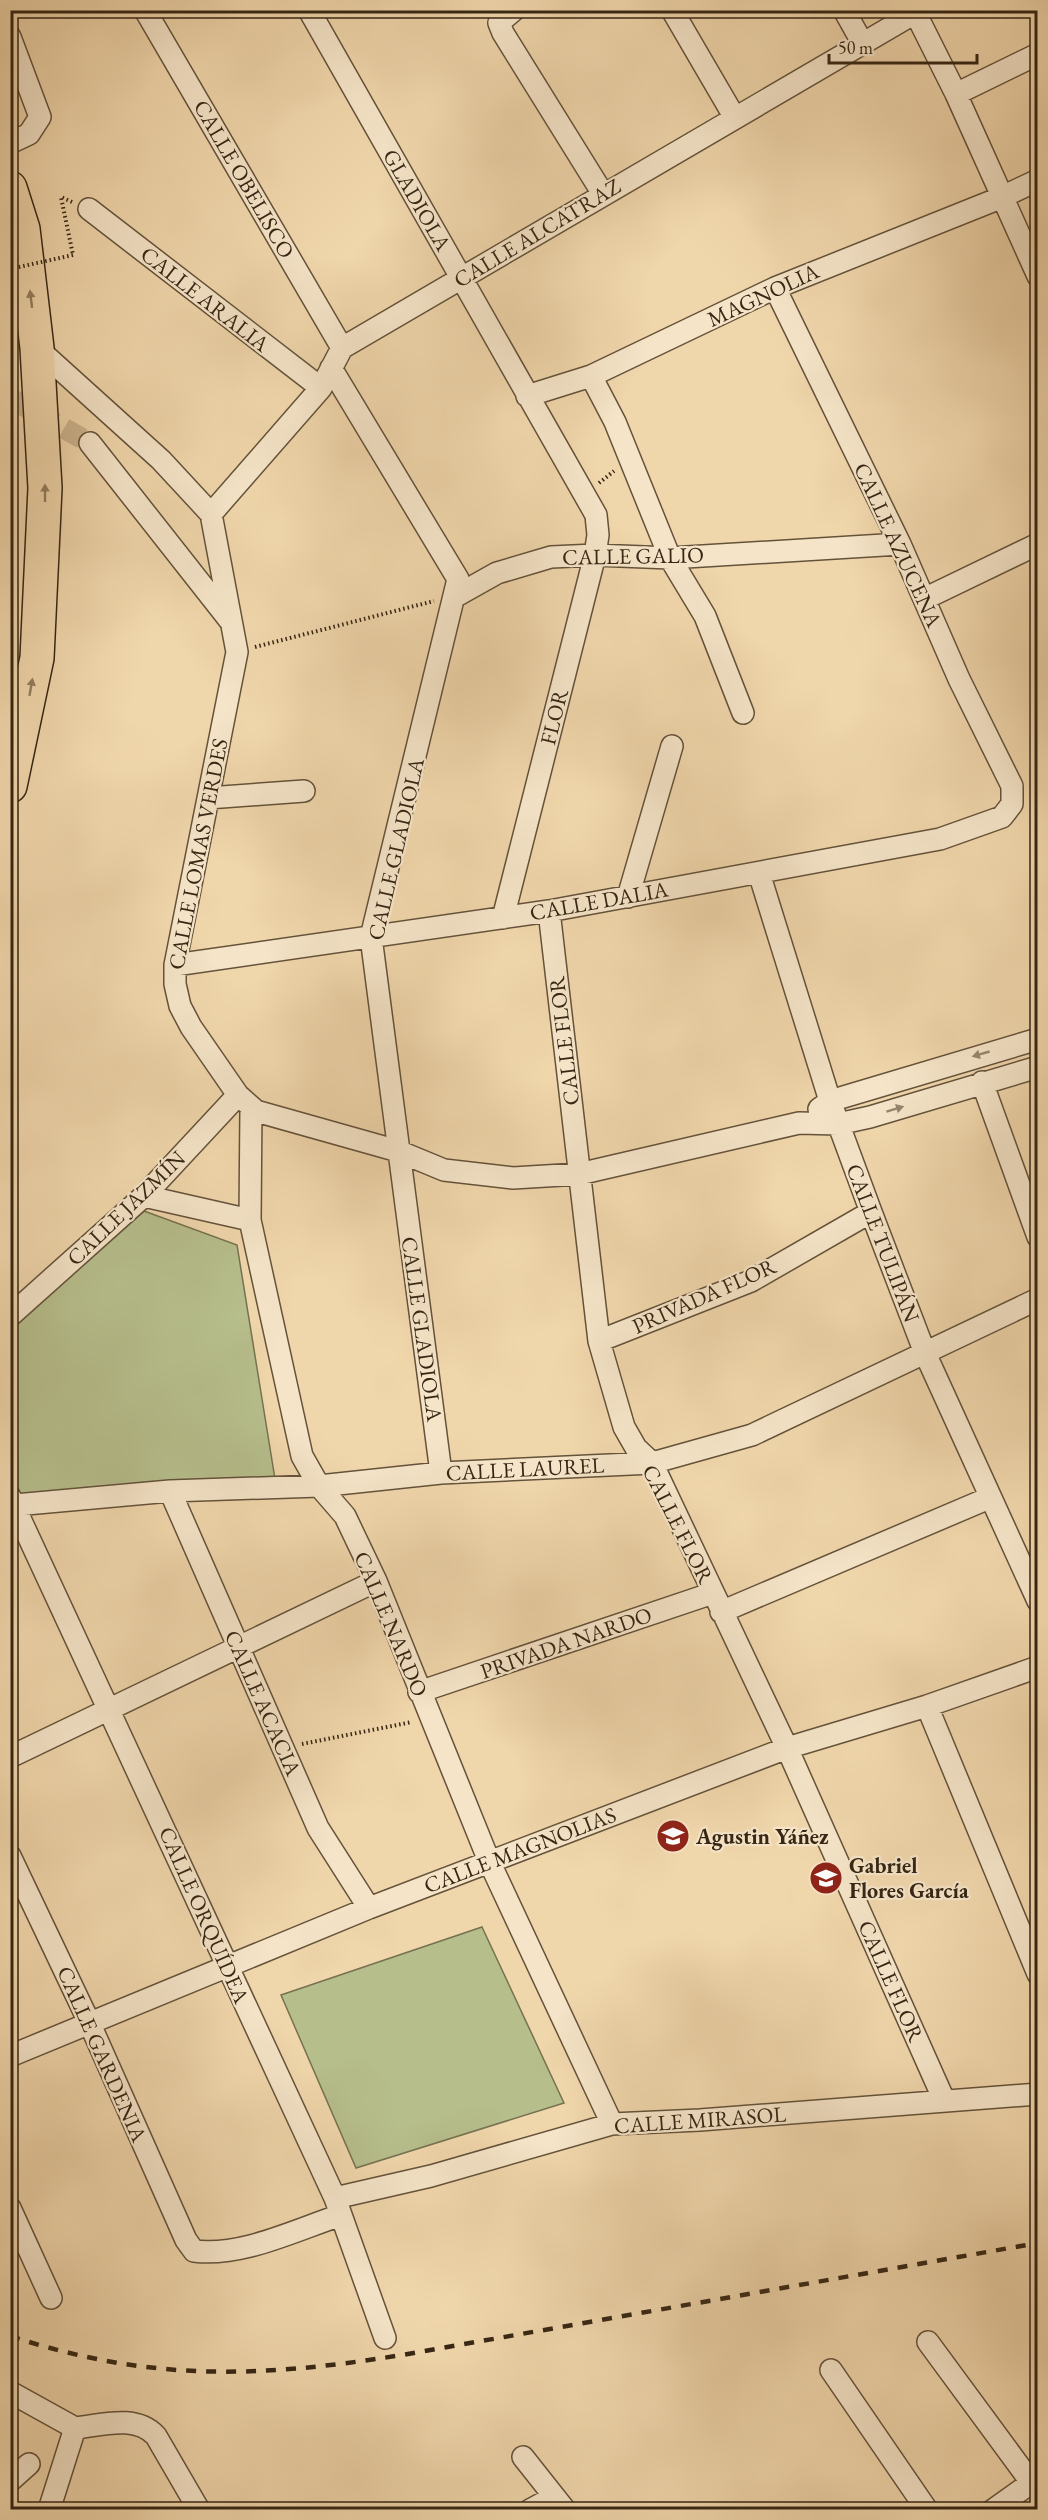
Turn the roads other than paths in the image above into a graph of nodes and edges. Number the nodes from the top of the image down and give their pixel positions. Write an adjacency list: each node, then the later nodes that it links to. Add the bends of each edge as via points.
1 (145, 10): 22 (street, CALLE OBELISCO)
2 (309, 10): 19 (street, GLADIOLA)
3 (672, 10): 11 (street)
4 (844, 10): 8 (street)
5 (915, 12): 8 (street, CALLE ALCATRAZ); 10 (street)
6 (507, 16): 15 (street)
7 (10, 37): 12 (street, via 40,117 29,134)
8 (863, 44): 11 (street, CALLE ALCATRAZ)
9 (1038, 54): 10 (street)
10 (956, 94): 16 (street)
11 (735, 118): 15 (street, CALLE ALCATRAZ)
12 (10, 143)
13 (1038, 180): 16 (street, MAGNOLIA)
14 (10, 188): 21 (highway, one-way to 14, via 23,229)
15 (603, 194): 19 (street, CALLE ALCATRAZ)
16 (1000, 198): 18 (street); 20 (street, MAGNOLIA)
17 (89, 209): 25 (street, CALLE ARALIA)
18 (1038, 276)
19 (461, 278): 22 (street, CALLE ALCATRAZ); 26 (street, GLADIOLA)
20 (775, 288): 24 (street, MAGNOLIA); 30 (street, CALLE AZUCENA)
21 (37, 348): 28 (street, via 161,460); 39 (highway, one-way to 21, via 37,658 43,570 45,488)
22 (342, 348): 23 (street)
23 (332, 368): 25 (street); 34 (street, CALLE GLADIOLA, via 458,579)
24 (591, 376): 26 (street, MAGNOLIA); 33 (street, via 615,422)
25 (321, 388): 28 (street)
26 (527, 396): 29 (street, GLADIOLA)
27 (90, 443): 36 (street)
28 (211, 514): 36 (street, CALLE LOMAS VERDES)
29 (596, 515): 32 (street, FLOR)
30 (900, 544): 33 (street, CALLE GALIO); 35 (street, CALLE AZUCENA)
31 (1038, 544): 35 (street)
32 (595, 555): 33 (street, CALLE GALIO); 34 (street, CALLE GALIO, via 540,560 497,573); 46 (street, FLOR)
33 (670, 558): 37 (street, via 705,616)
34 (456, 596): 47 (street, CALLE GLADIOLA)
35 (924, 599): 42 (street, CALLE AZUCENA, via 1012,786)
36 (234, 626): 41 (street, CALLE LOMAS VERDES, via 237,652)
37 (743, 713)
38 (672, 746): 44 (street)
39 (10, 786)
40 (304, 791): 41 (street)
41 (208, 798): 48 (street, CALLE LOMAS VERDES)
42 (1012, 804): 43 (street, CALLE DALIA, via 1002,817 940,839)
43 (759, 873): 44 (street, CALLE DALIA); 53 (street, CALLE TULIPÁN)
44 (628, 897): 45 (street, CALLE DALIA)
45 (549, 911): 46 (street, CALLE DALIA); 57 (street, CALLE FLOR)
46 (503, 918): 47 (street, CALLE DALIA)
47 (371, 937): 48 (street, CALLE DALIA); 56 (street, CALLE GLADIOLA)
48 (175, 965): 52 (street, CALLE LOMAS VERDES, via 180,1006 204,1049)
49 (1038, 1039): 53 (street, one-way to 53)
50 (1038, 1068): 51 (street)
51 (982, 1082): 55 (street, one-way to 51); 61 (street)
52 (245, 1101): 56 (street, via 256,1111); 58 (street, CALLE JAZMÍN); 60 (street, CALLE NARDO)
53 (830, 1101): 54 (street); 55 (street, CALLE TULIPÁN)
54 (799, 1123): 55 (street); 57 (street)
55 (838, 1124): 59 (street, CALLE TULIPÁN)
56 (398, 1151): 57 (street, via 444,1170 513,1178); 67 (street, CALLE GLADIOLA)
57 (579, 1174): 64 (street, CALLE FLOR)
58 (144, 1196): 60 (street); 63 (street, CALLE JAZMÍN)
59 (871, 1212): 64 (street, PRIVADA FLOR, via 751,1281); 65 (street, CALLE TULIPÁN)
60 (250, 1220): 68 (street, CALLE NARDO, via 302,1456)
61 (1038, 1237)
62 (1038, 1299): 65 (street, CALLE LAUREL)
63 (10, 1316)
64 (598, 1341): 66 (street, CALLE FLOR, via 624,1427 636,1448)
65 (925, 1353): 66 (street, CALLE LAUREL, via 752,1435); 70 (street, CALLE TULIPÁN, via 963,1431)
66 (652, 1463): 67 (street, CALLE LAUREL); 74 (street, CALLE FLOR)
67 (441, 1473): 68 (street, CALLE LAUREL)
68 (319, 1486): 69 (street, CALLE LAUREL); 72 (street, CALLE NARDO, via 345,1516)
69 (170, 1491): 71 (street, CALLE LAUREL); 75 (street, CALLE ACACIA)
70 (989, 1498): 73 (street, CALLE TULIPÁN); 74 (street, PRIVADA NARDO)
71 (13, 1501): 79 (street, CALLE ORQUÍDEA)
72 (376, 1581): 75 (street); 77 (street, CALLE NARDO)
73 (1038, 1601)
74 (717, 1602): 77 (street, PRIVADA NARDO); 80 (street, CALLE FLOR)
75 (238, 1650): 79 (street); 84 (street, CALLE ACACIA, via 318,1828)
76 (1038, 1667): 78 (street, CALLE MAGNOLIAS)
77 (419, 1692): 83 (street, CALLE NARDO)
78 (927, 1706): 80 (street, CALLE MAGNOLIAS); 86 (street)
79 (110, 1708): 81 (street); 85 (street, CALLE ORQUÍDEA)
80 (787, 1748): 83 (street, CALLE MAGNOLIAS); 90 (street, CALLE FLOR)
81 (10, 1757)
82 (10, 1856): 87 (street, CALLE GARDENIA)
83 (489, 1861): 84 (street, CALLE MAGNOLIAS); 91 (street, CALLE NARDO)
84 (369, 1908): 85 (street, CALLE MAGNOLIAS)
85 (226, 1966): 87 (street, CALLE MAGNOLIAS); 92 (street, CALLE ORQUÍDEA)
86 (1038, 1974)
87 (89, 2022): 88 (street, CALLE MAGNOLIAS); 94 (street, CALLE GARDENIA)
88 (10, 2056)
89 (1038, 2094): 90 (street, CALLE MIRASOL)
90 (944, 2100): 91 (street, CALLE MIRASOL)
91 (612, 2124): 92 (street, CALLE MIRASOL)
92 (338, 2207): 94 (street, CALLE MIRASOL, via 249,2245 207,2253); 96 (street, CALLE ORQUÍDEA)
93 (10, 2208): 95 (street)
94 (194, 2251)
95 (51, 2298)
96 (385, 2338)
97 (928, 2342): 103 (street)
98 (831, 2370): 109 (street)
99 (10, 2392): 100 (street)
100 (75, 2428): 106 (street); 107 (street, via 133,2422 147,2426)
101 (523, 2457): 105 (street)
102 (29, 2464): 104 (street)
103 (1034, 2480): 110 (street)
104 (10, 2481)
105 (559, 2503): 108 (street)
106 (49, 2510)
107 (199, 2510)
108 (530, 2510)
109 (927, 2510)
110 (993, 2510)

